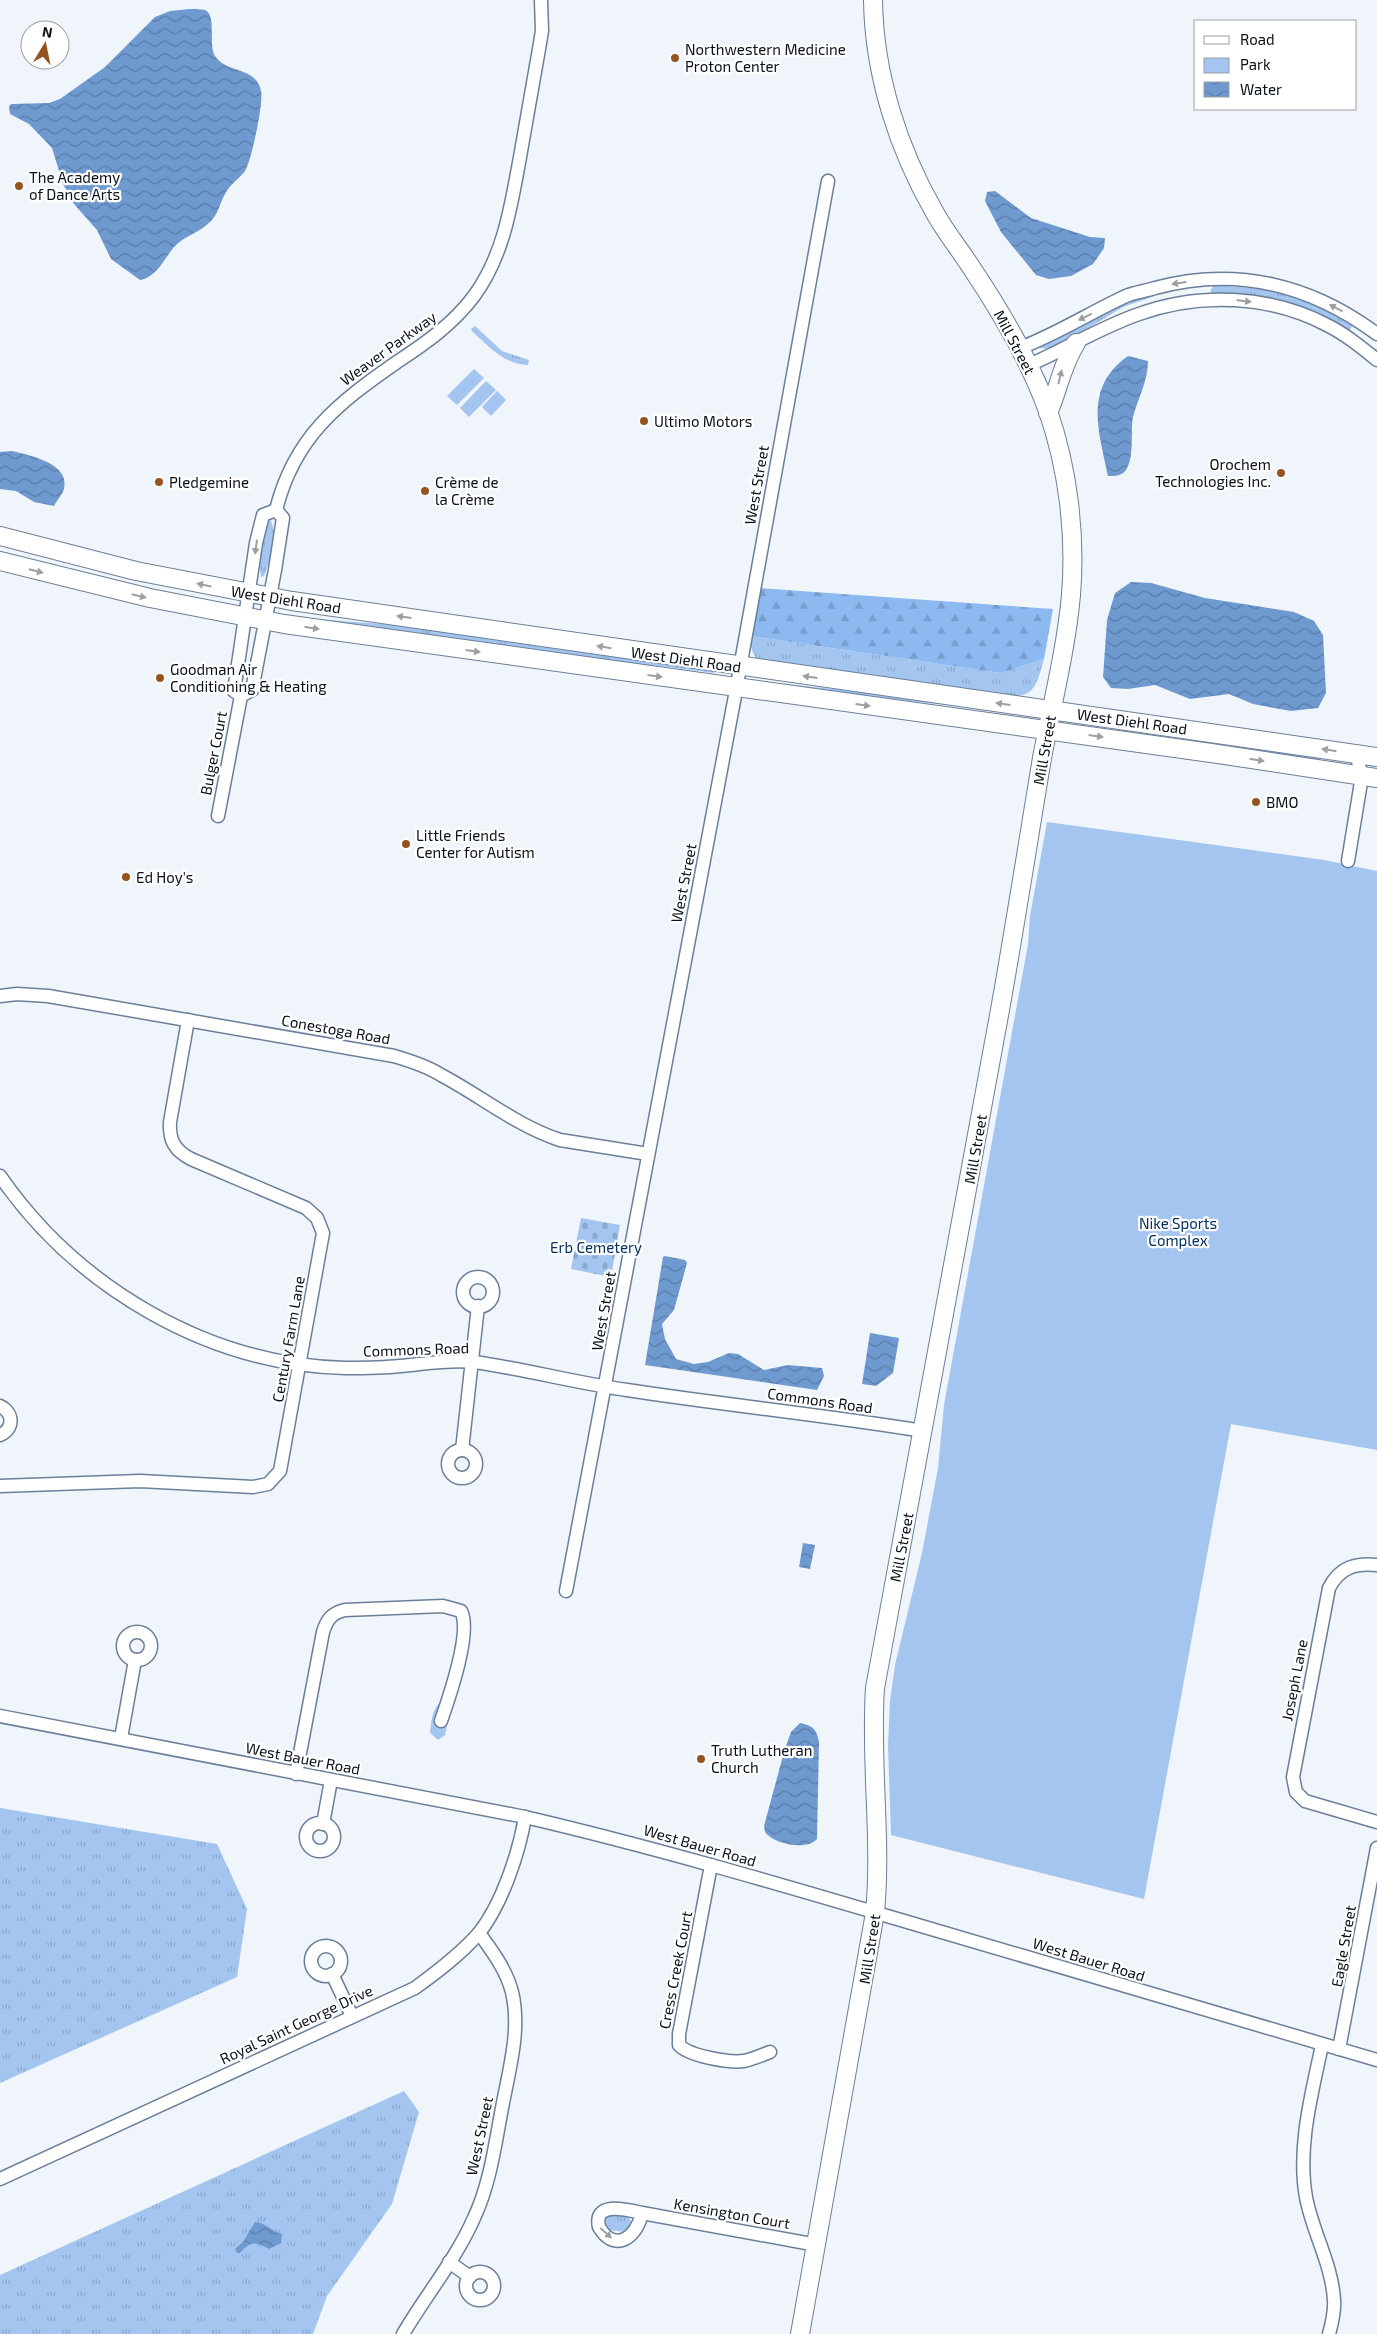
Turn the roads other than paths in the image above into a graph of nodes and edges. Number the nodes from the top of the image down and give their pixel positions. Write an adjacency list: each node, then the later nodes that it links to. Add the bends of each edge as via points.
1 (541, 0): 10 (street, Weaver Parkway, via 542,31 513,194 505,232 489,272 473,298 445,328 353,393 319,425 291,467)
2 (873, 0): 6 (street, Mill Street, via 876,43 889,105 907,156 935,214 990,296)
3 (828, 181): 17 (street, West Street)
4 (1377, 334): 6 (street, one-way to 6, via 1336,306 1301,292 1264,282 1206,280 1174,283 1128,295)
5 (1076, 343): 7 (street, one-way to 7, via 1138,314 1178,303 1208,299 1241,300 1273,306 1326,324); 8 (street); 9 (street, one-way to 5, via 1057,394 1061,372)
6 (1020, 348): 8 (street, Mill Street)
7 (1377, 360)
8 (1029, 365): 9 (street, Mill Street)
9 (1048, 413): 20 (street, Mill Street, via 1065,481 1072,526 1067,628)
10 (276, 510): 13 (street, one-way to 13, via 263,515); 14 (street, Weaver Parkway, via 283,518)
11 (0, 536): 13 (street, West Diehl Road, one-way to 11, via 136,571)
12 (0, 561): 15 (street, West Diehl Road, one-way to 15)
13 (249, 593): 14 (street, West Diehl Road); 15 (street, Bulger Court)
14 (269, 597): 16 (street, Bulger Court); 17 (street, West Diehl Road, one-way to 14)
15 (246, 618): 16 (street, West Diehl Road); 19 (street, Bulger Court, via 234,691)
16 (264, 621): 18 (street, West Diehl Road, one-way to 18); 19 (street, Bulger Court, via 252,690)
17 (739, 667): 18 (street, West Street); 20 (street, West Diehl Road, one-way to 17)
18 (736, 687): 21 (street, West Diehl Road, one-way to 21); 29 (street, West Street)
19 (241, 696): 25 (street, Bulger Court)
20 (1052, 710): 21 (street, Mill Street); 22 (street, West Diehl Road, one-way to 20)
21 (1048, 730): 24 (street, West Diehl Road, one-way to 24); 36 (street, Mill Street)
22 (1356, 754): 23 (street, West Diehl Road); 24 (street)
23 (1377, 757)
24 (1369, 777): 26 (street)
25 (218, 816)
26 (1348, 860)
27 (0, 996): 28 (street, Conestoga Road, via 48,996)
28 (188, 1020): 29 (street, Conestoga Road, via 394,1056 441,1074 548,1136); 33 (street, Century Farm Lane, via 170,1122 170,1138 176,1149 191,1159 306,1208 321,1224 322,1243)
29 (648, 1154): 34 (street, West Street)
30 (2, 1185): 33 (street, Commons Road, via 73,1258 133,1302 213,1341)
31 (478, 1306): 32 (street)
32 (471, 1362): 33 (street, Commons Road, via 371,1368); 34 (street, Commons Road); 38 (street)
33 (299, 1364): 39 (street, Century Farm Lane, via 282,1463 268,1484 253,1487 140,1481)
34 (605, 1387): 36 (street, Commons Road); 41 (street, West Street)
35 (0, 1406): 37 (street, via 11,1419 9,1427)
36 (923, 1431): 53 (street, Mill Street, via 875,1688 873,1722 878,1860)
37 (0, 1435)
38 (462, 1450)
39 (0, 1486)
40 (1377, 1565): 49 (street, Joseph Lane, via 1358,1564 1341,1572 1326,1598 1293,1777 1296,1792 1305,1801)
41 (566, 1591)
42 (135, 1660): 45 (street)
43 (0, 1716): 45 (street, West Bauer Road)
44 (441, 1720): 46 (street, via 453,1688 466,1625 461,1612 442,1606 336,1612 330,1616 323,1632)
45 (121, 1738): 46 (street, West Bauer Road)
46 (296, 1774): 47 (street, West Bauer Road)
47 (331, 1780): 48 (street, West Bauer Road); 50 (street)
48 (525, 1816): 52 (street, West Bauer Road); 54 (street, Royal Saint George Drive, via 514,1865)
49 (1377, 1822)
50 (323, 1824)
51 (1377, 1848): 58 (street, Eagle Street)
52 (711, 1865): 53 (street, West Bauer Road); 59 (street, Cress Creek Court, via 679,2034 680,2045 689,2052 727,2060 744,2061)
53 (875, 1913): 57 (street, West Bauer Road); 63 (street, Mill Street)
54 (479, 1933): 56 (street, Royal Saint George Drive, via 444,1966 414,1988); 64 (street, West Street, via 508,1980 515,2008 515,2031 490,2171 475,2217)
55 (332, 1974): 56 (street)
56 (352, 2016): 61 (street, Royal Saint George Drive)
57 (1322, 2045): 58 (street, West Bauer Road); 68 (street, via 1309,2109 1303,2170 1311,2220 1333,2293 1334,2314)
58 (1339, 2049): 60 (street, West Bauer Road)
59 (770, 2052)
60 (1377, 2060)
61 (0, 2179)
62 (642, 2213): 63 (street, Kensington Court)
63 (817, 2245): 67 (street, Mill Street)
64 (449, 2262): 65 (street); 66 (street, West Street)
65 (470, 2276)
66 (403, 2334)
67 (800, 2334)
68 (1329, 2334)

